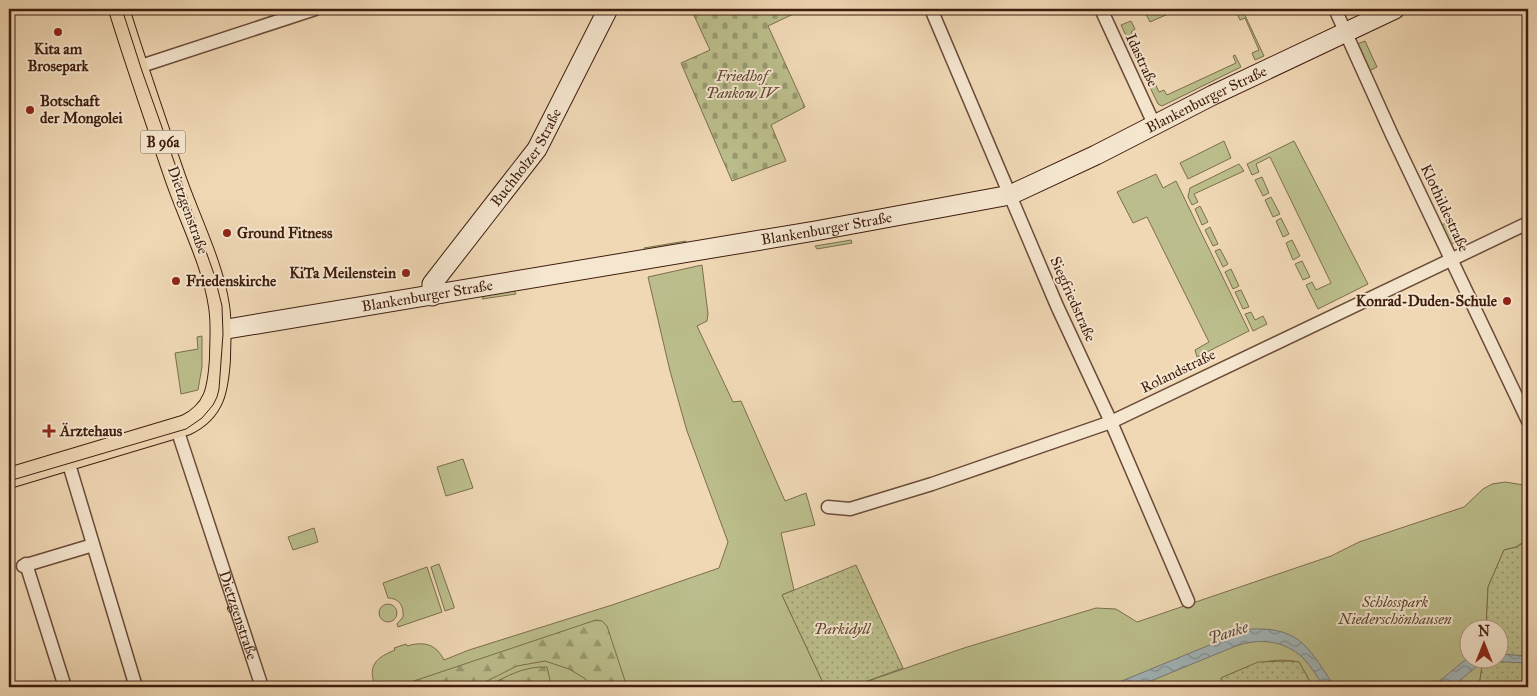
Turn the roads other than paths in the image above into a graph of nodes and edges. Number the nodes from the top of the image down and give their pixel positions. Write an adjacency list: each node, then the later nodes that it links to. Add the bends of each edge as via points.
1 (119, 9): 9 (main road, Dietzgenstraße / B 96a)
2 (315, 9): 9 (street)
3 (608, 9): 14 (main road, Buchholzer Straße, via 537,148 432,284)
4 (931, 9): 11 (street, Siegfriedstraße)
5 (1101, 9): 10 (street, Idastraße)
6 (1335, 9): 8 (street, Klothildestraße)
7 (1395, 9): 8 (main road, Blankenburger Straße)
8 (1346, 32): 10 (main road, Blankenburger Straße); 13 (street, Klothildestraße)
9 (138, 67): 15 (main road, Dietzgenstraße / B 96a, via 213,278 220,307)
10 (1154, 124): 11 (main road, Blankenburger Straße)
11 (1010, 195): 14 (main road, Blankenburger Straße); 17 (street, Siegfriedstraße)
12 (1528, 223): 13 (street, Rolandstraße)
13 (1452, 261): 16 (street, Klothildestraße); 17 (street, Rolandstraße)
14 (432, 296): 15 (main road, Blankenburger Straße)
15 (221, 330): 18 (main road, Dietzgenstraße / B 96a, via 218,387 212,402 201,417)
16 (1528, 421)
17 (1111, 422): 21 (street, Rolandstraße, via 850,509); 23 (street, Siegfriedstraße)
18 (173, 430): 19 (main road, B 96a); 26 (street, Dietzgenstraße)
19 (68, 460): 20 (main road, B 96a); 22 (street)
20 (9, 478)
21 (828, 507)
22 (93, 545): 24 (street, via 24,565); 25 (street)
23 (1188, 600)
24 (65, 687)
25 (136, 687)
26 (262, 687)

